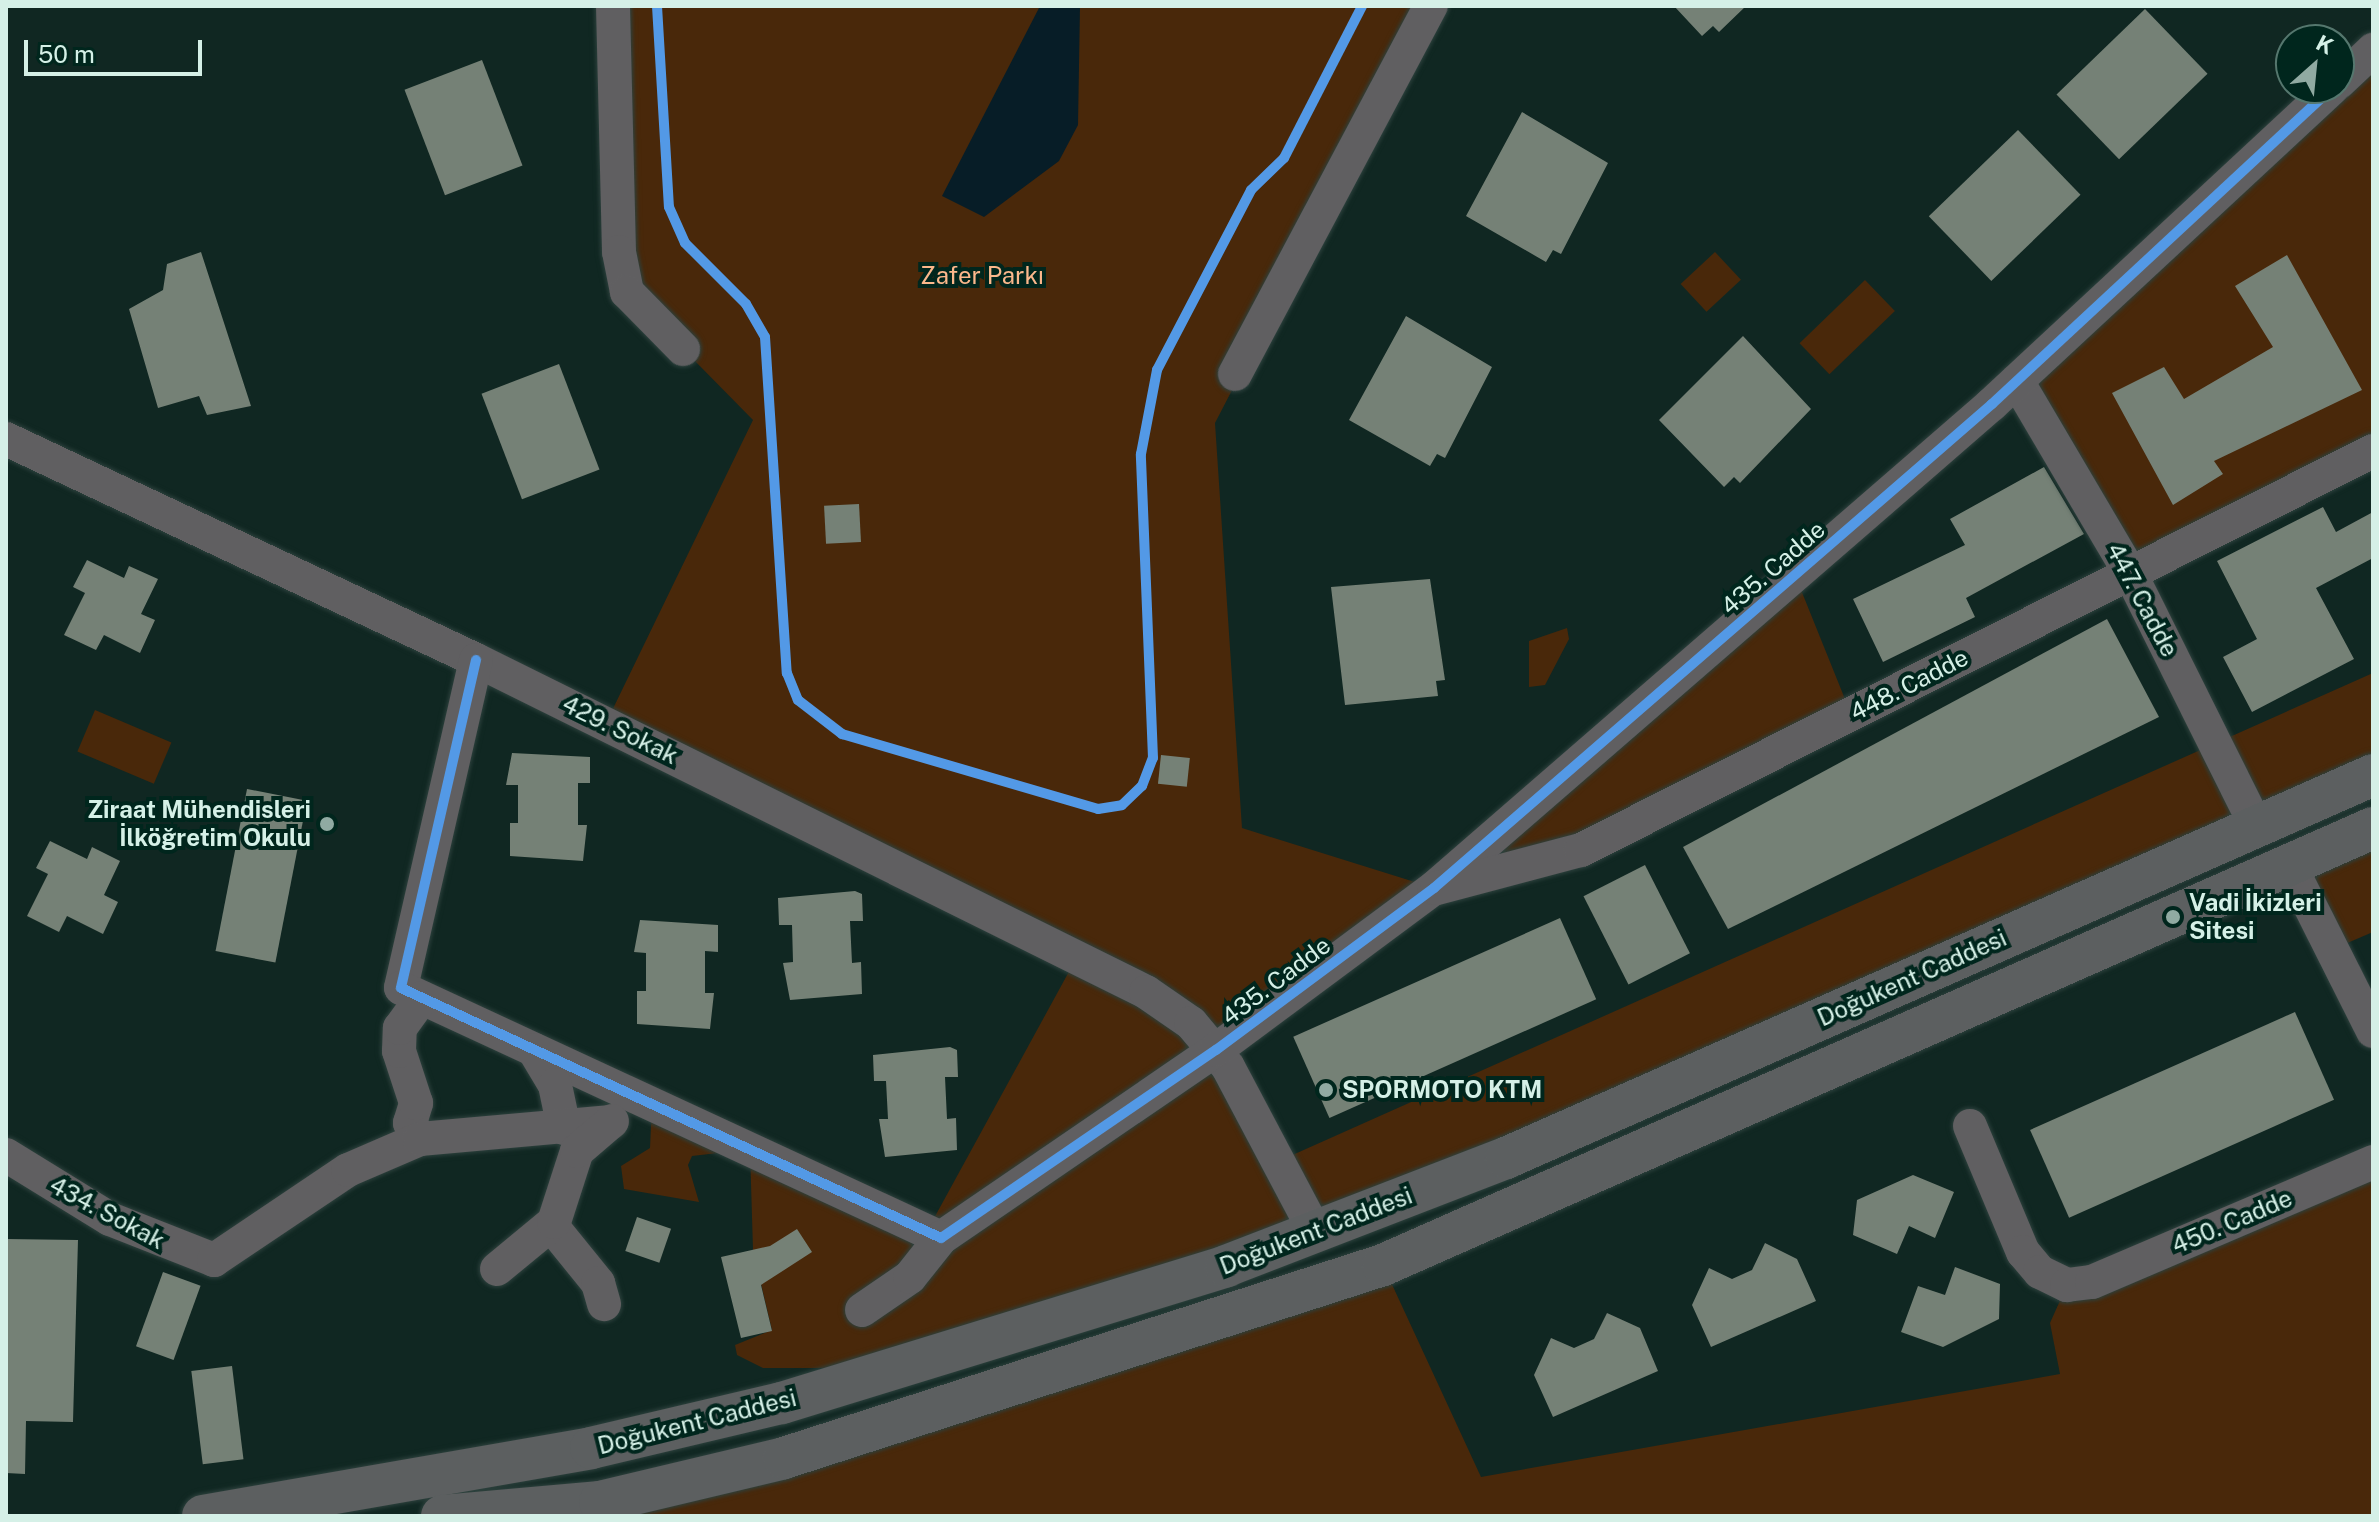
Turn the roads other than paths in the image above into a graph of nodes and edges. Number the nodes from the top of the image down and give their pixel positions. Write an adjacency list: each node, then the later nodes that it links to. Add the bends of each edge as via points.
1 (613, 6): 6 (street, via 619,252 627,292)
2 (1431, 6): 7 (street)
3 (2373, 50): 4 (street)
4 (2355, 67)
5 (2315, 104): 8 (street, 435. Cadde)
6 (683, 349)
7 (1235, 374)
8 (2017, 381): 11 (street, 447. Cadde); 17 (street, 435. Cadde)
9 (6, 439): 12 (street, 429. Sokak)
10 (2373, 451): 11 (street, 448. Cadde)
11 (2130, 573): 14 (street, 447. Cadde); 17 (street, 448. Cadde, via 1581,850)
12 (476, 660): 18 (street, via 401,988); 21 (street, 429. Sokak, via 1130,983 1176,1012)
13 (2373, 775): 14 (main road, Doğukent Caddesi)
14 (2256, 826): 30 (main road, Doğukent Caddesi, via 1506,1158)
15 (2373, 828): 16 (main road, Doğukent Caddesi)
16 (2289, 864): 19 (street); 36 (main road, Doğukent Caddesi, via 1383,1265 784,1458 600,1502)
17 (1434, 888): 21 (street, 435. Cadde)
18 (422, 998): 20 (street); 26 (street, via 400,1028 399,1051 416,1103 410,1123)
19 (2373, 1031)
20 (534, 1050): 22 (street); 25 (street, via 555,1085)
21 (1216, 1050): 30 (street, 429. Sokak); 31 (street, 435. Cadde)
22 (652, 1104): 23 (street); 31 (street)
23 (611, 1122): 25 (street); 29 (street, via 577,1151)
24 (1970, 1126): 28 (street, 450. Cadde, via 2023,1252 2040,1272 2067,1285 2092,1282)
25 (564, 1128): 26 (street)
26 (420, 1139): 27 (street, 434. Sokak, via 348,1170 214,1260 110,1219)
27 (6, 1155)
28 (2373, 1162)
29 (551, 1225): 32 (street); 33 (street, via 598,1283)
30 (1316, 1233): 35 (main road, Doğukent Caddesi, via 782,1403 591,1448)
31 (941, 1238): 34 (street, 435. Cadde, via 910,1277)
32 (497, 1269)
33 (604, 1304)
34 (862, 1310)
35 (203, 1516)
36 (442, 1516)

